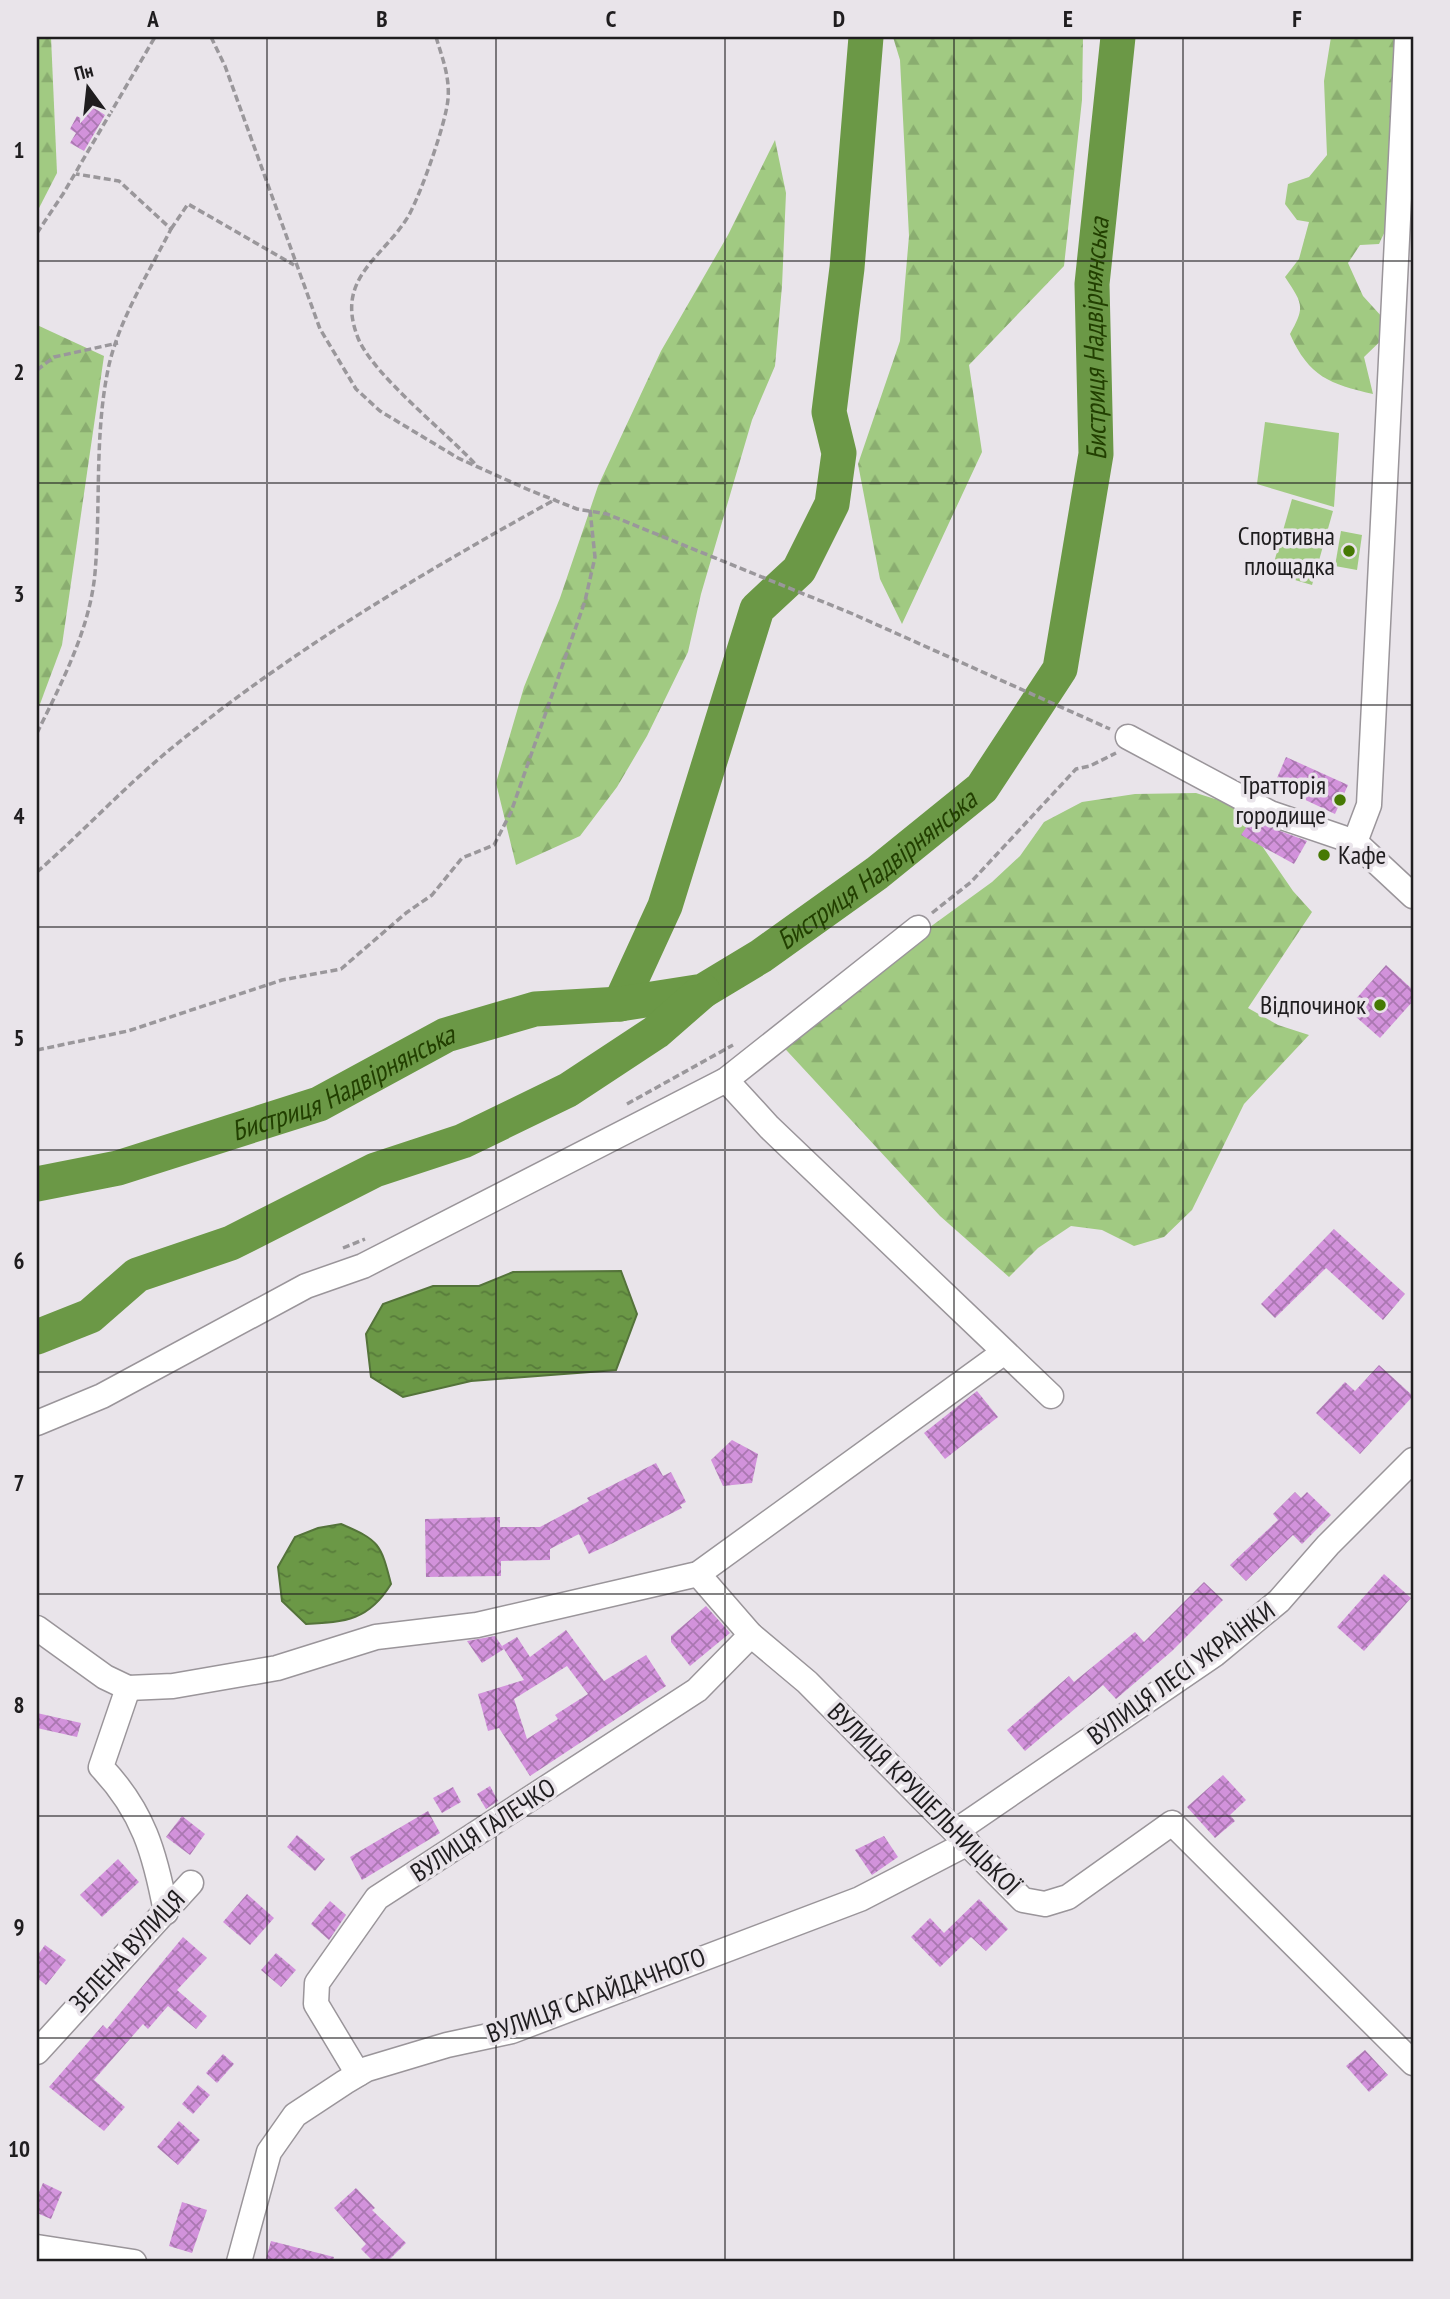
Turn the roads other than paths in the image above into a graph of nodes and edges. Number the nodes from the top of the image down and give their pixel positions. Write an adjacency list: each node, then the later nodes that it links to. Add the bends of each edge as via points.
1 (1407, 37): 3 (street, via 1369,805)
2 (1124, 743): 3 (street, via 1270,813)
3 (1355, 842): 4 (street)
4 (1413, 896)
5 (920, 924): 6 (street)
6 (726, 1080): 7 (street); 9 (street, via 363,1266 306,1286 102,1396)
7 (1003, 1353): 8 (street); 11 (street)
8 (1051, 1396)
9 (37, 1423)
10 (1413, 1460): 15 (street, ВУЛИЦЯ ЛЕСІ УКРАЇНКИ, via 1279,1601 1215,1654)
11 (698, 1574): 13 (street, ВУЛИЦЯ КРУШЕЛЬНИЦЬКОЇ); 14 (street, via 477,1625 376,1637 277,1668 173,1686)
12 (37, 1628): 14 (street)
13 (751, 1635): 15 (street, ВУЛИЦЯ КРУШЕЛЬНИЦЬКОЇ, via 807,1682); 20 (street, ВУЛИЦЯ ГАЛЕЧКО, via 697,1690 377,1898 317,1983 316,2004)
14 (128, 1688): 17 (street, via 102,1767 139,1815 158,1868)
15 (962, 1837): 19 (street, ВУЛИЦЯ КРУШЕЛЬНИЦЬКОЇ, via 1023,1900 1045,1904 1068,1898 1172,1823); 20 (street, ВУЛИЦЯ САГАЙДАЧНОГО, via 860,1899 512,2031 447,2045)
16 (191, 1883): 17 (street, ЗЕЛЕНА ВУЛИЦЯ)
17 (166, 1912): 18 (street, ЗЕЛЕНА ВУЛИЦЯ)
18 (37, 2052)
19 (1413, 2063)
20 (358, 2074): 23 (street, ВУЛИЦЯ САГАЙДАЧНОГО, via 295,2115 269,2152)
21 (37, 2247): 22 (street)
22 (134, 2262)
23 (239, 2262)

